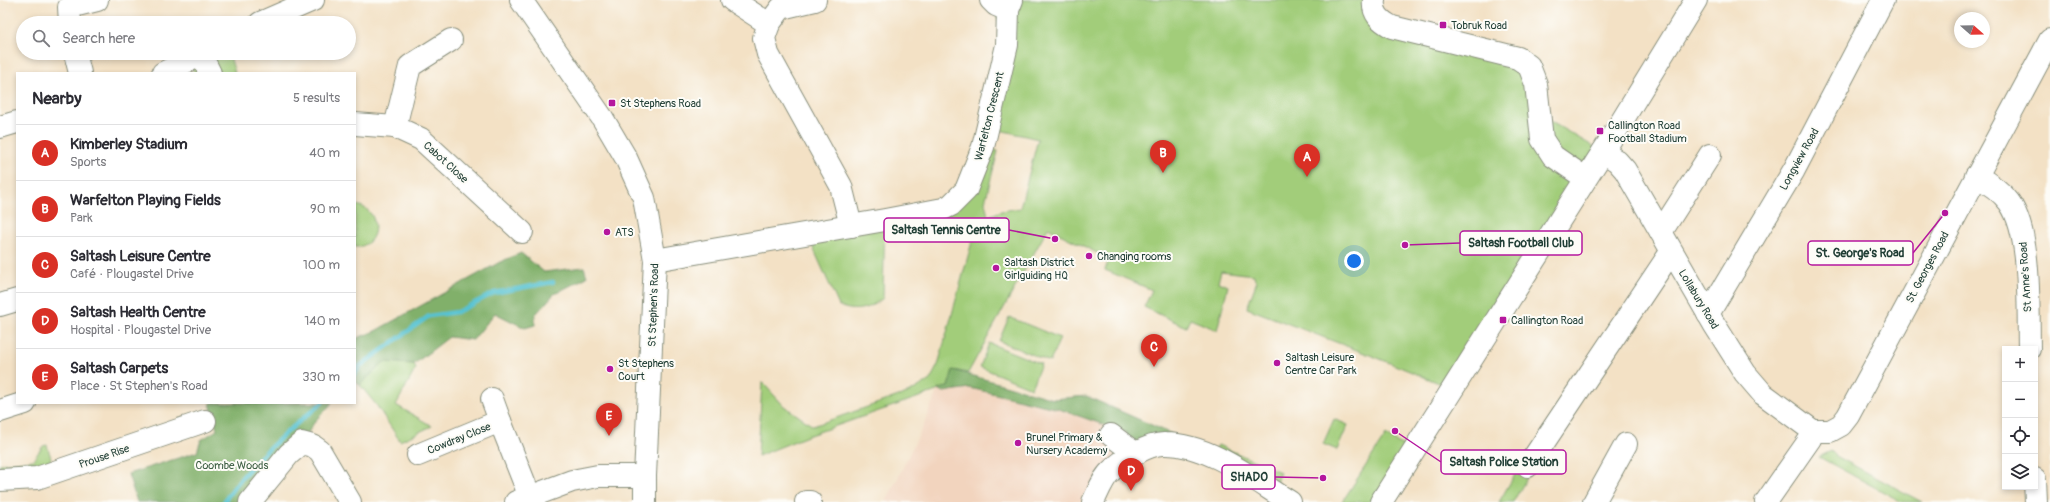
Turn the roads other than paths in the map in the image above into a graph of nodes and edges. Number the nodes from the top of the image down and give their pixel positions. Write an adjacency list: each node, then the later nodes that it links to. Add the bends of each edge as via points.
1 (97, 0): 10 (street, via 69,7)
2 (313, 0): 11 (street)
3 (521, 0): 31 (street, St Stephen's Road, via 603,119 626,158 644,198)
4 (732, 0): 12 (street)
5 (815, 0): 12 (street, via 781,8)
6 (1374, 0): 26 (street, via 1373,7 1379,19 1392,27 1518,58 1529,66 1536,84 1542,139 1553,156)
7 (1696, 0): 23 (street)
8 (1883, 0): 34 (street, Longview Road, via 1794,170)
9 (1004, 3): 27 (street, Warfelton Crescent, via 1008,45 983,147 966,190 951,205 942,209)
10 (70, 16)
11 (276, 16)
12 (769, 24): 27 (street, via 764,38 768,54 841,186)
13 (452, 40): 21 (street, via 410,66)
14 (2050, 40): 25 (street, St. Georges Road)
15 (77, 60): 17 (street)
16 (205, 60): 18 (street)
17 (80, 72)
18 (166, 72)
19 (16, 122): 22 (street)
20 (356, 124): 21 (street, Cabot Close)
21 (396, 126): 28 (street, Cabot Close, via 421,139)
22 (0, 127)
23 (1603, 152): 26 (street); 29 (street, Lollabury Road, via 1625,170)
24 (1710, 155): 29 (street)
25 (1976, 176): 35 (street, St Anne's Road, via 1995,186 2010,203 2020,224 2025,245); 41 (street, St. Georges Road, via 1848,416 1830,431)
26 (1585, 178): 58 (street)
27 (851, 226): 31 (street, Warfelton Crescent)
28 (522, 232)
29 (1661, 232): 30 (street, Lollabury Road)
30 (1671, 252): 34 (street, Lollabury Road); 46 (street)
31 (655, 260): 47 (street, St Stephen's Road)
32 (16, 300): 33 (street)
33 (0, 305)
34 (1708, 314): 41 (street, Lollabury Road, via 1745,373 1763,394)
35 (2029, 346)
36 (492, 399): 40 (street, Cowdray Close)
37 (22, 404): 38 (street)
38 (0, 411)
39 (206, 421): 48 (street, Prouse Rise, via 37,478)
40 (500, 421): 45 (street, Cowdray Close); 50 (street, Cowdray Close)
41 (1814, 431): 60 (street)
42 (1111, 435): 44 (street)
43 (1626, 444): 59 (street)
44 (1136, 454): 56 (street, via 1110,471); 57 (street, via 1163,443 1186,446 1206,453 1248,475)
45 (418, 455)
46 (1528, 466)
47 (645, 476): 50 (street, via 598,476 572,481); 53 (street, St Stephen's Road)
48 (0, 480)
49 (2035, 490): 61 (street)
50 (523, 499)
51 (250, 502): 52 (street, via 289,454 302,444 313,446 320,451)
52 (350, 502)
53 (645, 502)
54 (806, 502): 55 (street)
55 (810, 502)
56 (1093, 502)
57 (1290, 502)
58 (1381, 502)
59 (1594, 502)
60 (1766, 502)
61 (2036, 502)

